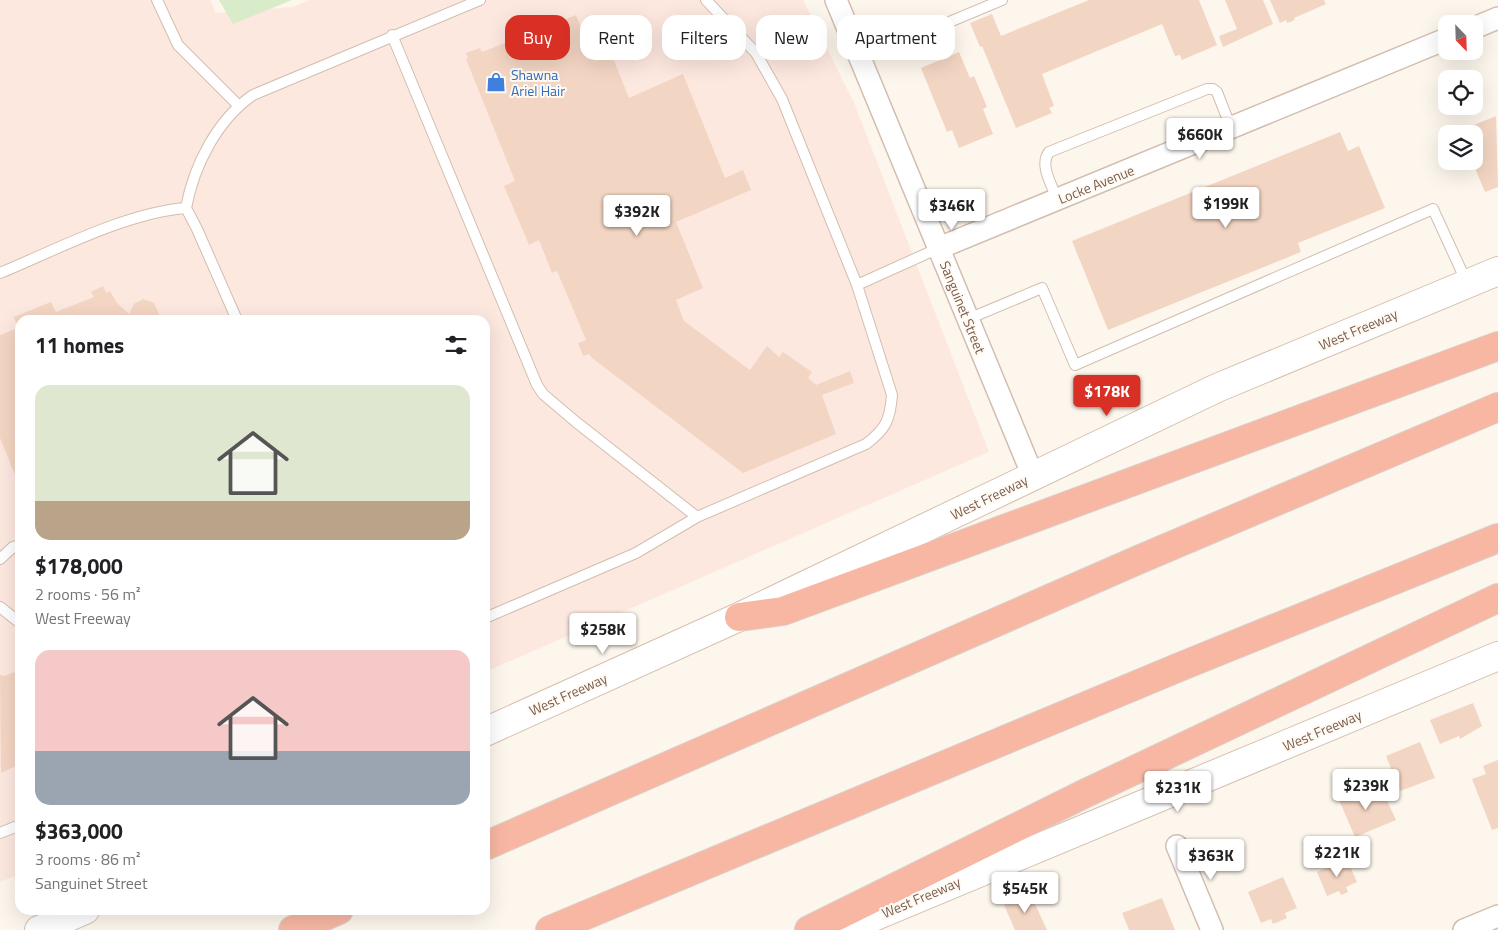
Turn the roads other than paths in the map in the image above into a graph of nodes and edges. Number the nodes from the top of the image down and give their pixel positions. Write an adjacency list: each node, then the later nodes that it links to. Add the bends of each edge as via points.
1 (157, 0): 13 (lane, via 178,45)
2 (480, 0): 10 (lane)
3 (706, 0): 21 (lane, via 756,53 769,74)
4 (836, 0): 6 (street, Sanguinet Street)
5 (1002, 0): 8 (lane)
6 (842, 15)
7 (1498, 18): 9 (street)
8 (955, 20)
9 (1483, 24)
10 (392, 35): 13 (lane, via 281,81); 27 (lane, via 537,385 583,428)
11 (1438, 42): 14 (street, Locke Avenue)
12 (861, 60): 17 (street, Sanguinet Street)
13 (238, 105): 16 (lane, via 202,158 191,182)
14 (1231, 128): 15 (street, Locke Avenue); 15 (lane, via 1217,92 1207,89 1049,152 1044,165)
15 (1057, 199): 17 (street, Locke Avenue)
16 (186, 208): 19 (lane, via 135,218); 22 (lane)
17 (939, 248): 21 (lane); 23 (street, Sanguinet Street)
18 (1498, 271): 20 (main road, West Freeway)
19 (0, 273)
20 (1467, 284): 23 (lane, via 1433,209 1075,365 1042,288); 26 (main road, West Freeway, via 1217,388)
21 (857, 285): 27 (lane, via 892,395 891,414 882,432 866,444)
22 (235, 315)
23 (968, 319): 26 (street, Sanguinet Street)
24 (1498, 346): 34 (highway, via 783,612)
25 (1498, 406): 40 (highway)
26 (1033, 476): 34 (main road, West Freeway)
27 (697, 517): 33 (lane, via 636,553)
28 (1498, 538): 47 (highway)
29 (15, 546): 30 (lane)
30 (0, 559)
31 (1498, 598): 48 (highway, via 1086,793)
32 (0, 607): 35 (lane)
33 (490, 616)
34 (739, 617): 37 (main road, West Freeway)
35 (15, 619)
36 (1498, 656): 49 (main road, West Freeway)
37 (490, 730)
38 (15, 827): 39 (lane)
39 (0, 833)
40 (490, 844)
41 (1178, 846): 50 (street)
42 (73, 915): 45 (main road)
43 (328, 915): 46 (highway)
44 (1498, 916): 51 (street)
45 (40, 930)
46 (293, 930)
47 (550, 930)
48 (808, 930)
49 (842, 930)
50 (1212, 930)
51 (1464, 930)

